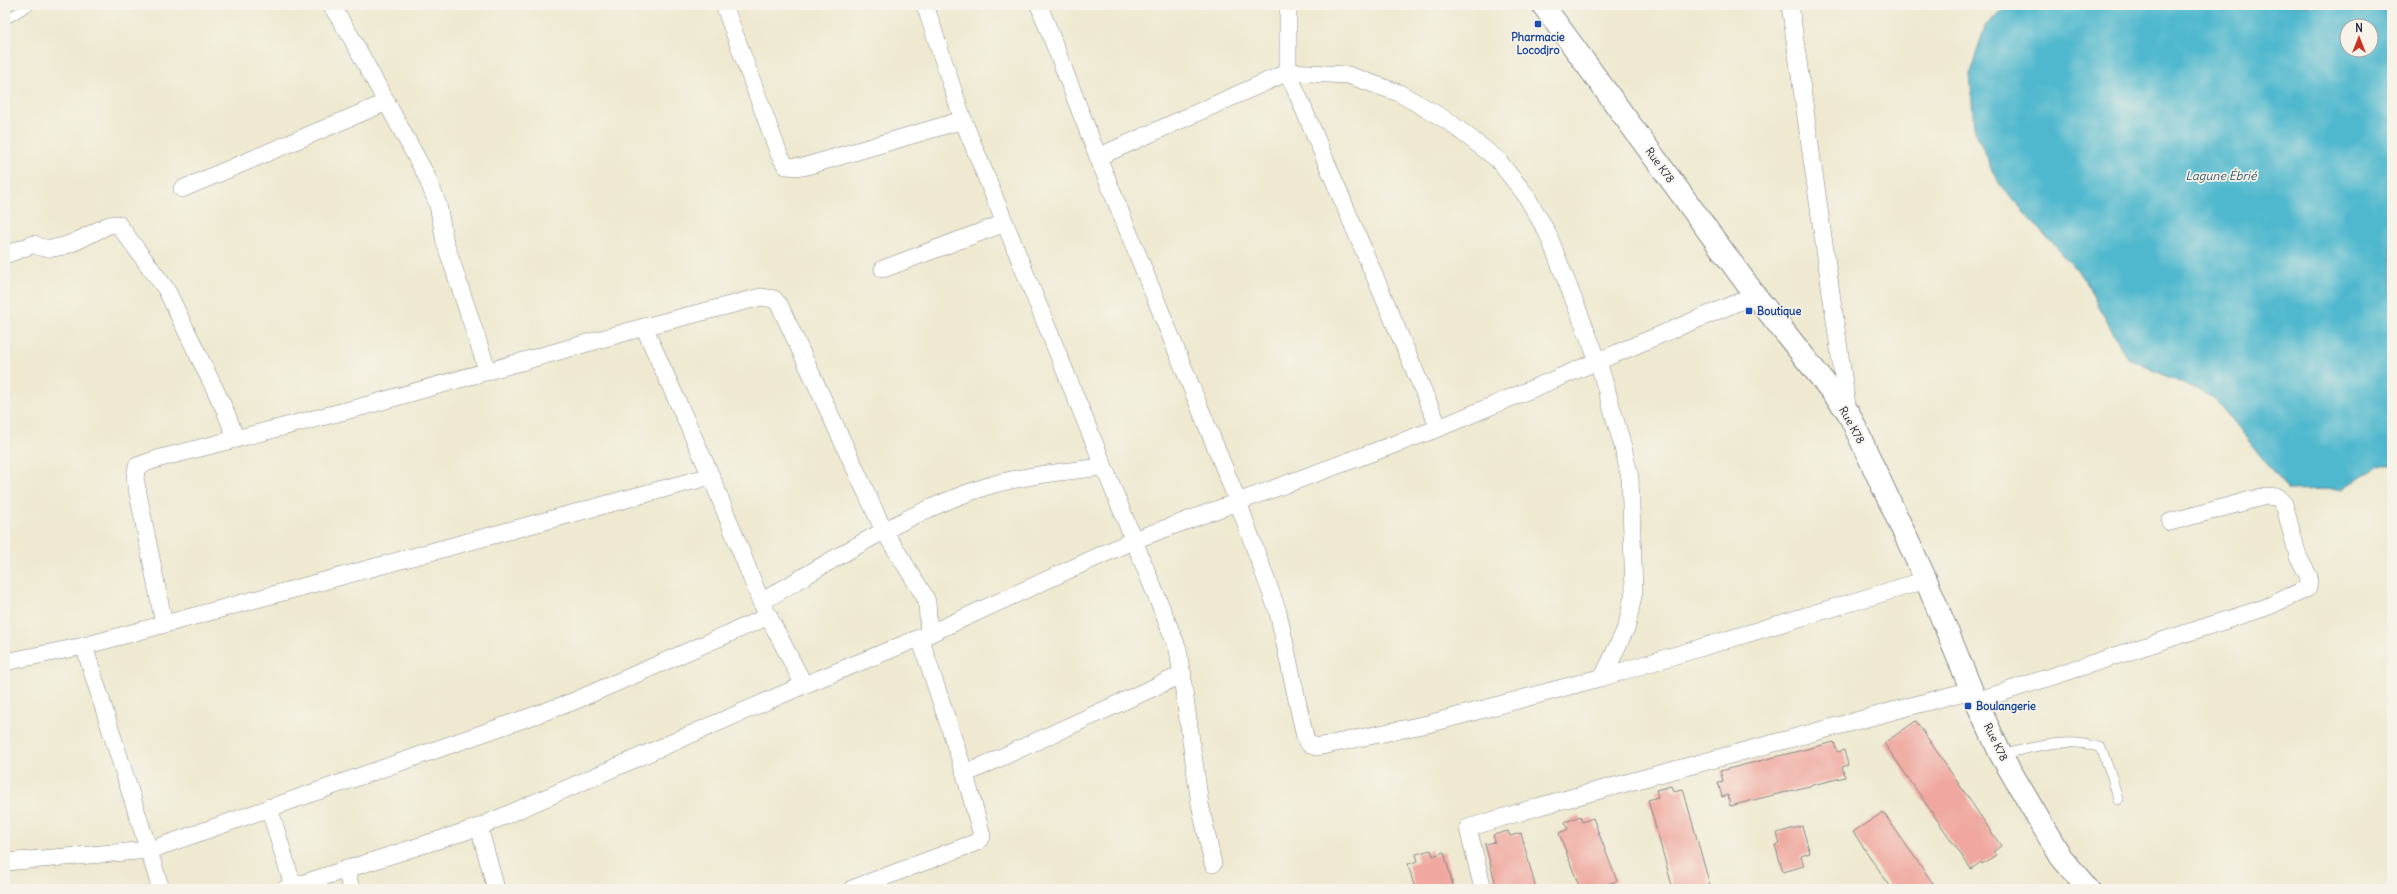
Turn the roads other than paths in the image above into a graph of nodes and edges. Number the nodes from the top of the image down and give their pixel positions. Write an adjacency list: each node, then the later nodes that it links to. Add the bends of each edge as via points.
1 (30, 5): 9 (lane)
2 (330, 5): 11 (street)
3 (724, 5): 12 (street, via 779,154 786,166 803,166)
4 (925, 5): 12 (street)
5 (1039, 5): 13 (street)
6 (1288, 5): 10 (street)
7 (1543, 5): 18 (street, Rue K78)
8 (1790, 5): 22 (street)
9 (5, 20)
10 (1288, 72): 13 (street); 20 (street, via 1348,74 1399,93 1448,121 1497,159 1525,194 1547,232); 23 (street)
11 (387, 102): 14 (street); 21 (street, via 426,174 438,205 446,242)
12 (963, 120): 15 (street)
13 (1098, 157): 27 (street)
14 (182, 189)
15 (1005, 223): 17 (street); 25 (street)
16 (5, 255): 24 (street, via 34,244 42,249 55,249 109,225 118,224 166,289 225,410)
17 (883, 269)
18 (1755, 295): 20 (street); 22 (street, Rue K78)
19 (644, 327): 21 (street); 26 (street); 29 (street, via 749,299 774,299 780,306)
20 (1598, 361): 23 (street); 38 (street, via 1615,415 1630,478 1634,591 1627,626)
21 (488, 372): 24 (street)
22 (1848, 412): 31 (street, Rue K78)
23 (1439, 428): 27 (street)
24 (236, 439): 33 (street, via 157,459 137,466 134,471)
25 (1102, 467): 29 (street, via 986,486); 30 (street)
26 (711, 476): 32 (street); 33 (street)
27 (1238, 502): 30 (street); 38 (street, via 1278,612 1305,737 1312,746 1432,722)
28 (2170, 522): 40 (street, via 2266,496 2277,498 2284,504 2298,556 2309,577 2308,588 2267,607)
29 (884, 531): 32 (street); 34 (street, via 927,602)
30 (1134, 540): 34 (street); 37 (street, via 1178,649)
31 (1926, 580): 38 (street); 40 (street, Rue K78)
32 (765, 609): 39 (street); 44 (street, via 572,702)
33 (164, 624): 35 (street)
34 (925, 636): 39 (street); 42 (street)
35 (84, 646): 36 (street); 46 (street)
36 (5, 662)
37 (1183, 674): 42 (street); 48 (street, via 1200,804)
38 (1603, 677)
39 (804, 685): 45 (street)
40 (1974, 695): 41 (street, Rue K78); 55 (street, via 1537,807 1468,828)
41 (2001, 755): 43 (lane, via 2050,743 2086,743 2101,748); 56 (street, Rue K78, via 2061,857)
42 (965, 774): 54 (street, via 982,831 982,836 977,842)
43 (2118, 800)
44 (269, 807): 46 (street); 50 (street)
45 (479, 827): 49 (street); 53 (street)
46 (150, 850): 47 (street); 51 (street)
47 (5, 862)
48 (1213, 864)
49 (346, 869): 50 (street); 52 (street)
50 (289, 887)
51 (161, 889)
52 (351, 889)
53 (496, 889)
54 (852, 889)
55 (1483, 889)
56 (2088, 889)

